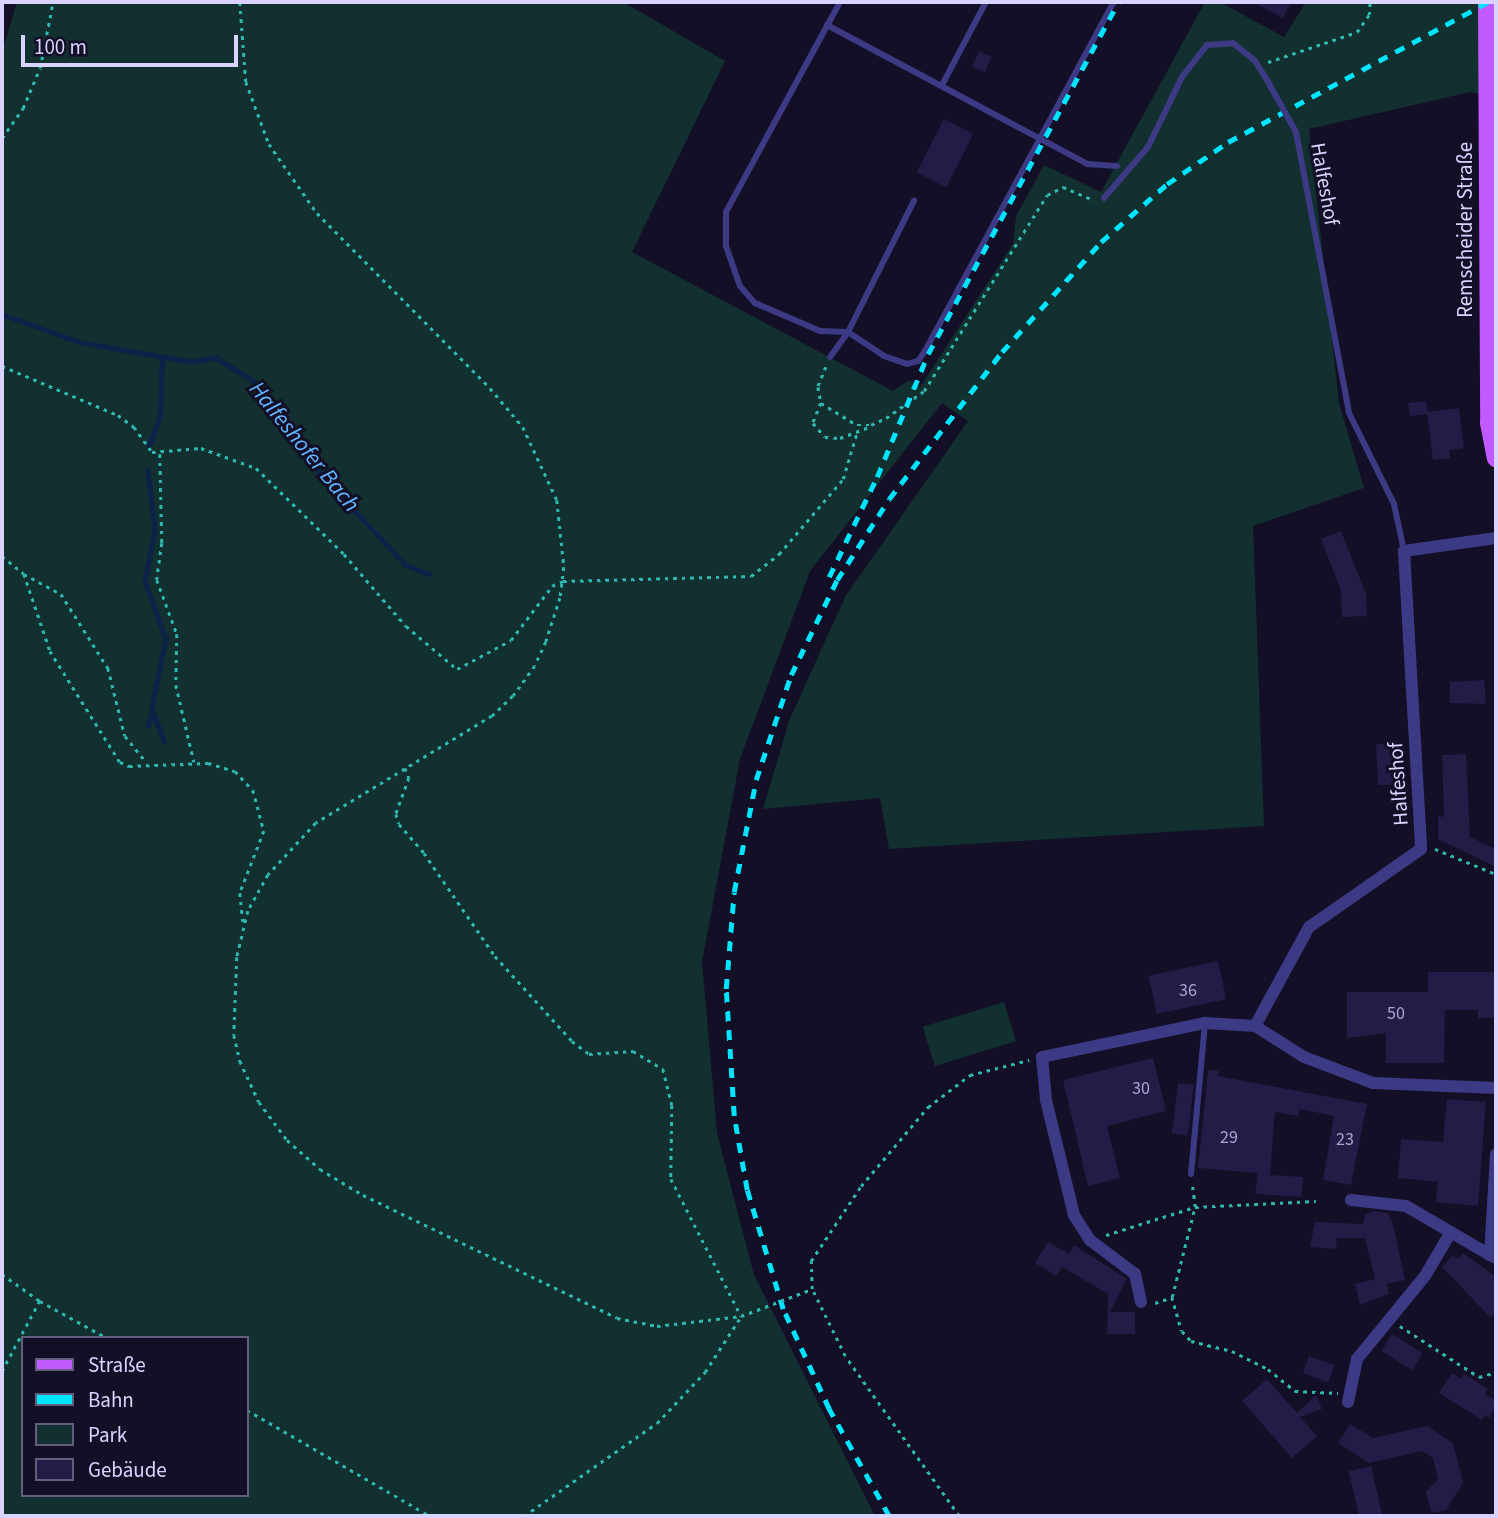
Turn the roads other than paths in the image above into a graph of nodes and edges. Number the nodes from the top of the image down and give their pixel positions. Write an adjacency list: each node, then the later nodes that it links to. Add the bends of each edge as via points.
1 (840, 2): 5 (lane)
2 (986, 2): 6 (lane)
3 (1114, 2): 7 (lane)
4 (1487, 2): 13 (main road, Remscheider Straße)
5 (828, 24): 6 (lane); 11 (lane, via 726,212 724,229 740,286 755,303 820,331)
6 (942, 85): 7 (lane)
7 (1040, 139): 8 (lane, via 1092,165); 11 (lane, via 918,361 901,363 884,356)
8 (1117, 166)
9 (1104, 198): 16 (lane, Halfeshof, bridge, via 1148,147 1182,77 1202,49 1228,42 1258,65 1296,132 1349,413 1394,504)
10 (914, 201): 11 (lane)
11 (848, 332): 12 (lane)
12 (830, 357)
13 (1493, 406): 14 (main road, Remscheider Straße)
14 (1496, 458)
15 (1496, 538): 16 (street)
16 (1404, 551): 18 (street, Halfeshof, via 1421,849 1309,927)
17 (1205, 1023): 18 (street); 21 (lane); 25 (street, via 1042,1057 1046,1100 1074,1215 1090,1241 1135,1273)
18 (1255, 1026): 19 (street, via 1304,1058 1362,1080)
19 (1496, 1088)
20 (1496, 1154): 24 (street)
21 (1191, 1174)
22 (1351, 1200): 23 (street, via 1406,1206)
23 (1451, 1232): 24 (street); 26 (street, via 1425,1276 1357,1359)
24 (1493, 1257)
25 (1141, 1302)
26 (1348, 1397)

